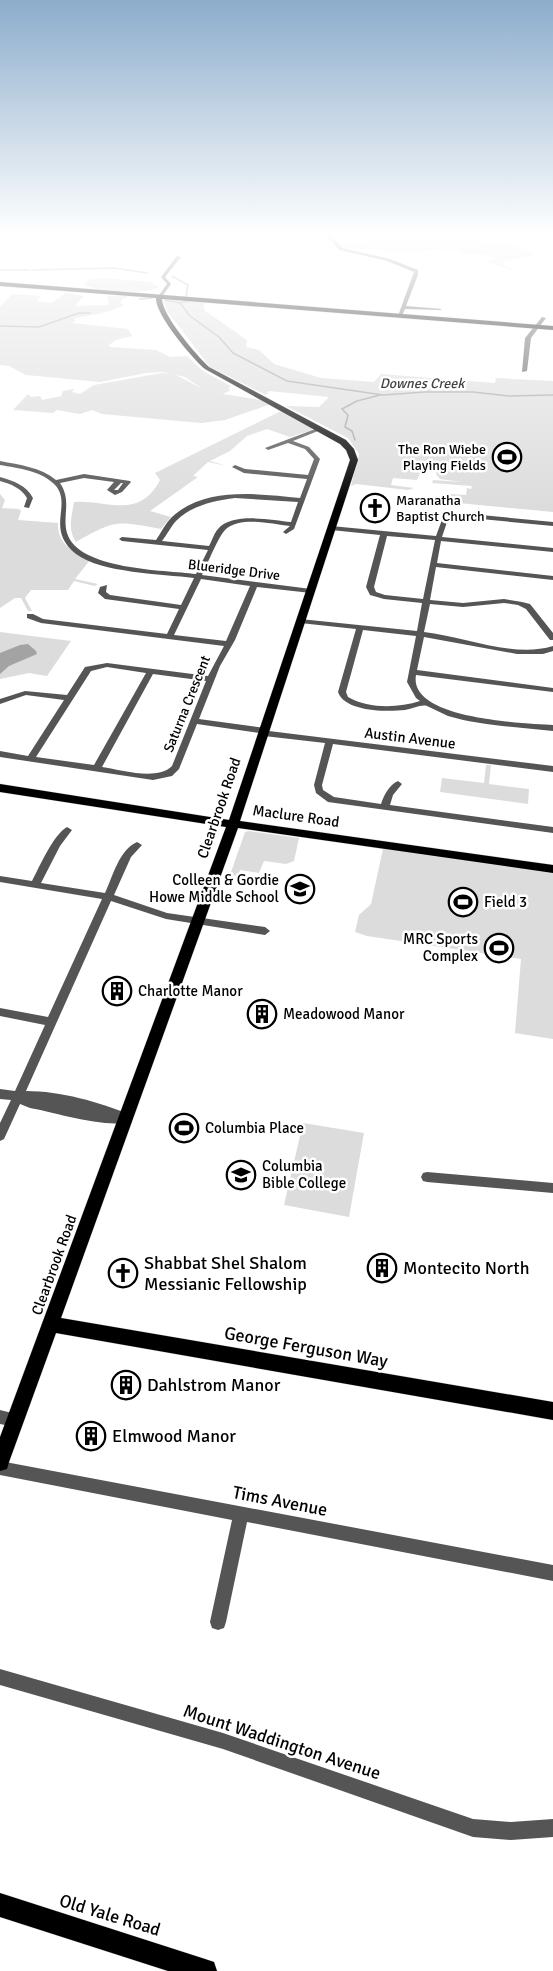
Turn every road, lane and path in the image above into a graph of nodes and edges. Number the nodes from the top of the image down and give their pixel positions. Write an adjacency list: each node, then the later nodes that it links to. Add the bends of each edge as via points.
1 (172, 325): 6 (main road, Clearbrook Road, via 207,368)
2 (516, 325): 3 (main road)
3 (539, 327): 4 (main road); 5 (street, via 526,341)
4 (553, 328)
5 (524, 371)
6 (320, 429): 7 (street); 21 (main road, Clearbrook Road, via 347,445 354,460)
7 (288, 441): 8 (street); 11 (street, via 316,456)
8 (268, 448)
9 (0, 462): 14 (street)
10 (235, 467): 11 (street)
11 (311, 477): 17 (street)
12 (0, 479): 18 (street, via 26,490 31,502)
13 (119, 481): 14 (street, via 84,476)
14 (58, 482): 30 (street, Blueridge Drive, via 64,495 62,528 69,545 84,556 99,562)
15 (212, 491): 16 (street)
16 (219, 500): 17 (street, via 249,496); 26 (street, via 191,508 176,518)
17 (302, 500): 19 (street)
18 (27, 507)
19 (293, 524): 22 (street); 27 (street, via 252,520 231,524 221,530)
20 (553, 524): 25 (street, via 451,515 443,520)
21 (331, 528): 23 (street); 34 (main road, Clearbrook Road)
22 (286, 532)
23 (384, 533): 25 (street); 35 (street, via 371,590 384,597)
24 (122, 539): 26 (street)
25 (438, 539): 28 (street); 29 (street)
26 (158, 543): 27 (street)
27 (211, 548): 30 (street)
28 (553, 550)
29 (433, 565): 31 (street); 35 (street)
30 (197, 578): 32 (street, Blueridge Drive); 36 (street)
31 (553, 578)
32 (254, 585): 34 (street, Blueridge Drive); 43 (street, Saturna Crescent)
33 (104, 587): 36 (street, via 102,593 108,597)
34 (311, 591): 38 (main road, Clearbrook Road)
35 (426, 601): 40 (street); 42 (street, via 461,605 520,603 533,610)
36 (183, 607): 41 (street)
37 (30, 616): 41 (street, via 41,621)
38 (300, 621): 39 (street); 54 (main road, Clearbrook Road)
39 (360, 628): 40 (street); 51 (street, via 342,692 344,698 356,704 394,709)
40 (421, 635): 44 (street, via 490,648 541,653); 46 (street)
41 (169, 637): 43 (street)
42 (553, 638)
43 (229, 644): 47 (street, Saturna Crescent)
44 (553, 648)
45 (151, 671): 47 (street); 49 (street, via 95,666 84,672); 58 (street)
46 (413, 672): 48 (street); 51 (street, via 413,691)
47 (212, 679): 52 (street, Saturna Crescent)
48 (553, 690)
49 (68, 698): 50 (street, via 25,693); 57 (street)
50 (0, 702)
51 (423, 703): 53 (street, via 453,715)
52 (195, 721): 54 (street, Austin Avenue); 58 (street, Saturna Crescent, via 176,767 169,774 153,777)
53 (553, 728)
54 (264, 732): 55 (street, Austin Avenue); 64 (main road, Clearbrook Road)
55 (330, 741): 59 (street, Austin Avenue); 63 (street, via 319,791 331,800)
56 (0, 754): 57 (street, Saturna Crescent)
57 (30, 759): 58 (street, Saturna Crescent)
58 (97, 768)
59 (553, 769)
60 (0, 782): 64 (main road, Maclure Road)
61 (398, 784): 63 (street)
62 (0, 788): 64 (main road, Maclure Road)
63 (385, 807): 66 (street)
64 (235, 821): 68 (main road, Maclure Road); 69 (main road, Maclure Road); 73 (main road, Clearbrook Road)
65 (67, 830): 71 (street)
66 (553, 830)
67 (137, 845): 72 (street, via 127,855)
68 (553, 862)
69 (553, 869)
70 (0, 879): 71 (street)
71 (35, 885): 72 (street)
72 (108, 897): 73 (street); 76 (street)
73 (199, 922): 74 (street); 79 (main road, Clearbrook Road)
74 (265, 931)
75 (0, 1012): 76 (street)
76 (51, 1022): 78 (street)
77 (0, 1094): 78 (street)
78 (18, 1097): 79 (street, via 30,1103 110,1119); 80 (street)
79 (127, 1118): 83 (main road, Clearbrook Road)
80 (0, 1136)
81 (427, 1177): 82 (street)
82 (553, 1188)
83 (51, 1324): 84 (main road, George Ferguson Way); 85 (main road, Clearbrook Road)
84 (553, 1411)
85 (7, 1419): 86 (main road, Clearbrook Road)
86 (0, 1462)
87 (0, 1468): 88 (street, Tims Avenue)
88 (241, 1513): 89 (street, Tims Avenue); 90 (street)
89 (553, 1573)
90 (218, 1622)
91 (0, 1677): 92 (street, Mount Waddington Avenue, via 224,1741 474,1828)
92 (553, 1828)
93 (0, 1905): 94 (main road, Old Yale Road)
94 (205, 1971)

